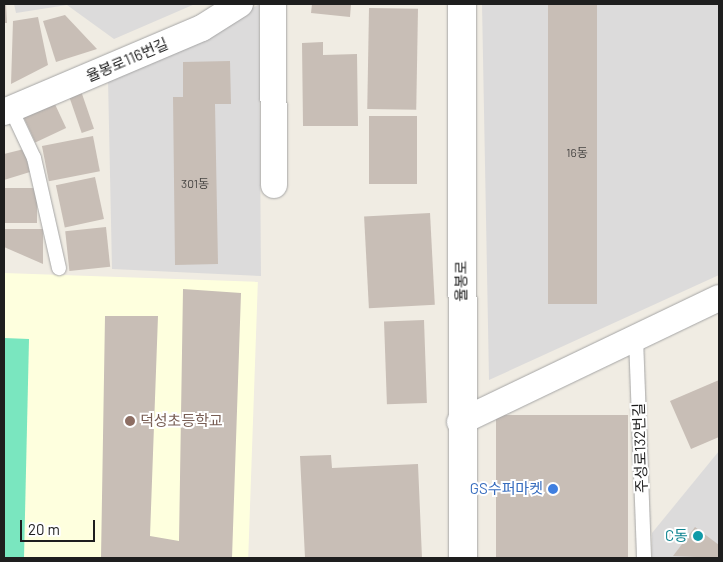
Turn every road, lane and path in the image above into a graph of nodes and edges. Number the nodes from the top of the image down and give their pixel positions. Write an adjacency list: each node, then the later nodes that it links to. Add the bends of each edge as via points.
1 (240, 4): 4 (street, 율봉로116번길, via 202,28)
2 (274, 4): 5 (street)
3 (462, 4): 9 (street, 율봉로)
4 (8, 110): 6 (lane, 율봉로116번길, via 34,158)
5 (274, 185)
6 (59, 268)
7 (719, 298): 8 (street)
8 (636, 338): 9 (street); 11 (lane, 주성로132번길)
9 (460, 422): 10 (street, 율봉로)
10 (463, 558)
11 (644, 558)

